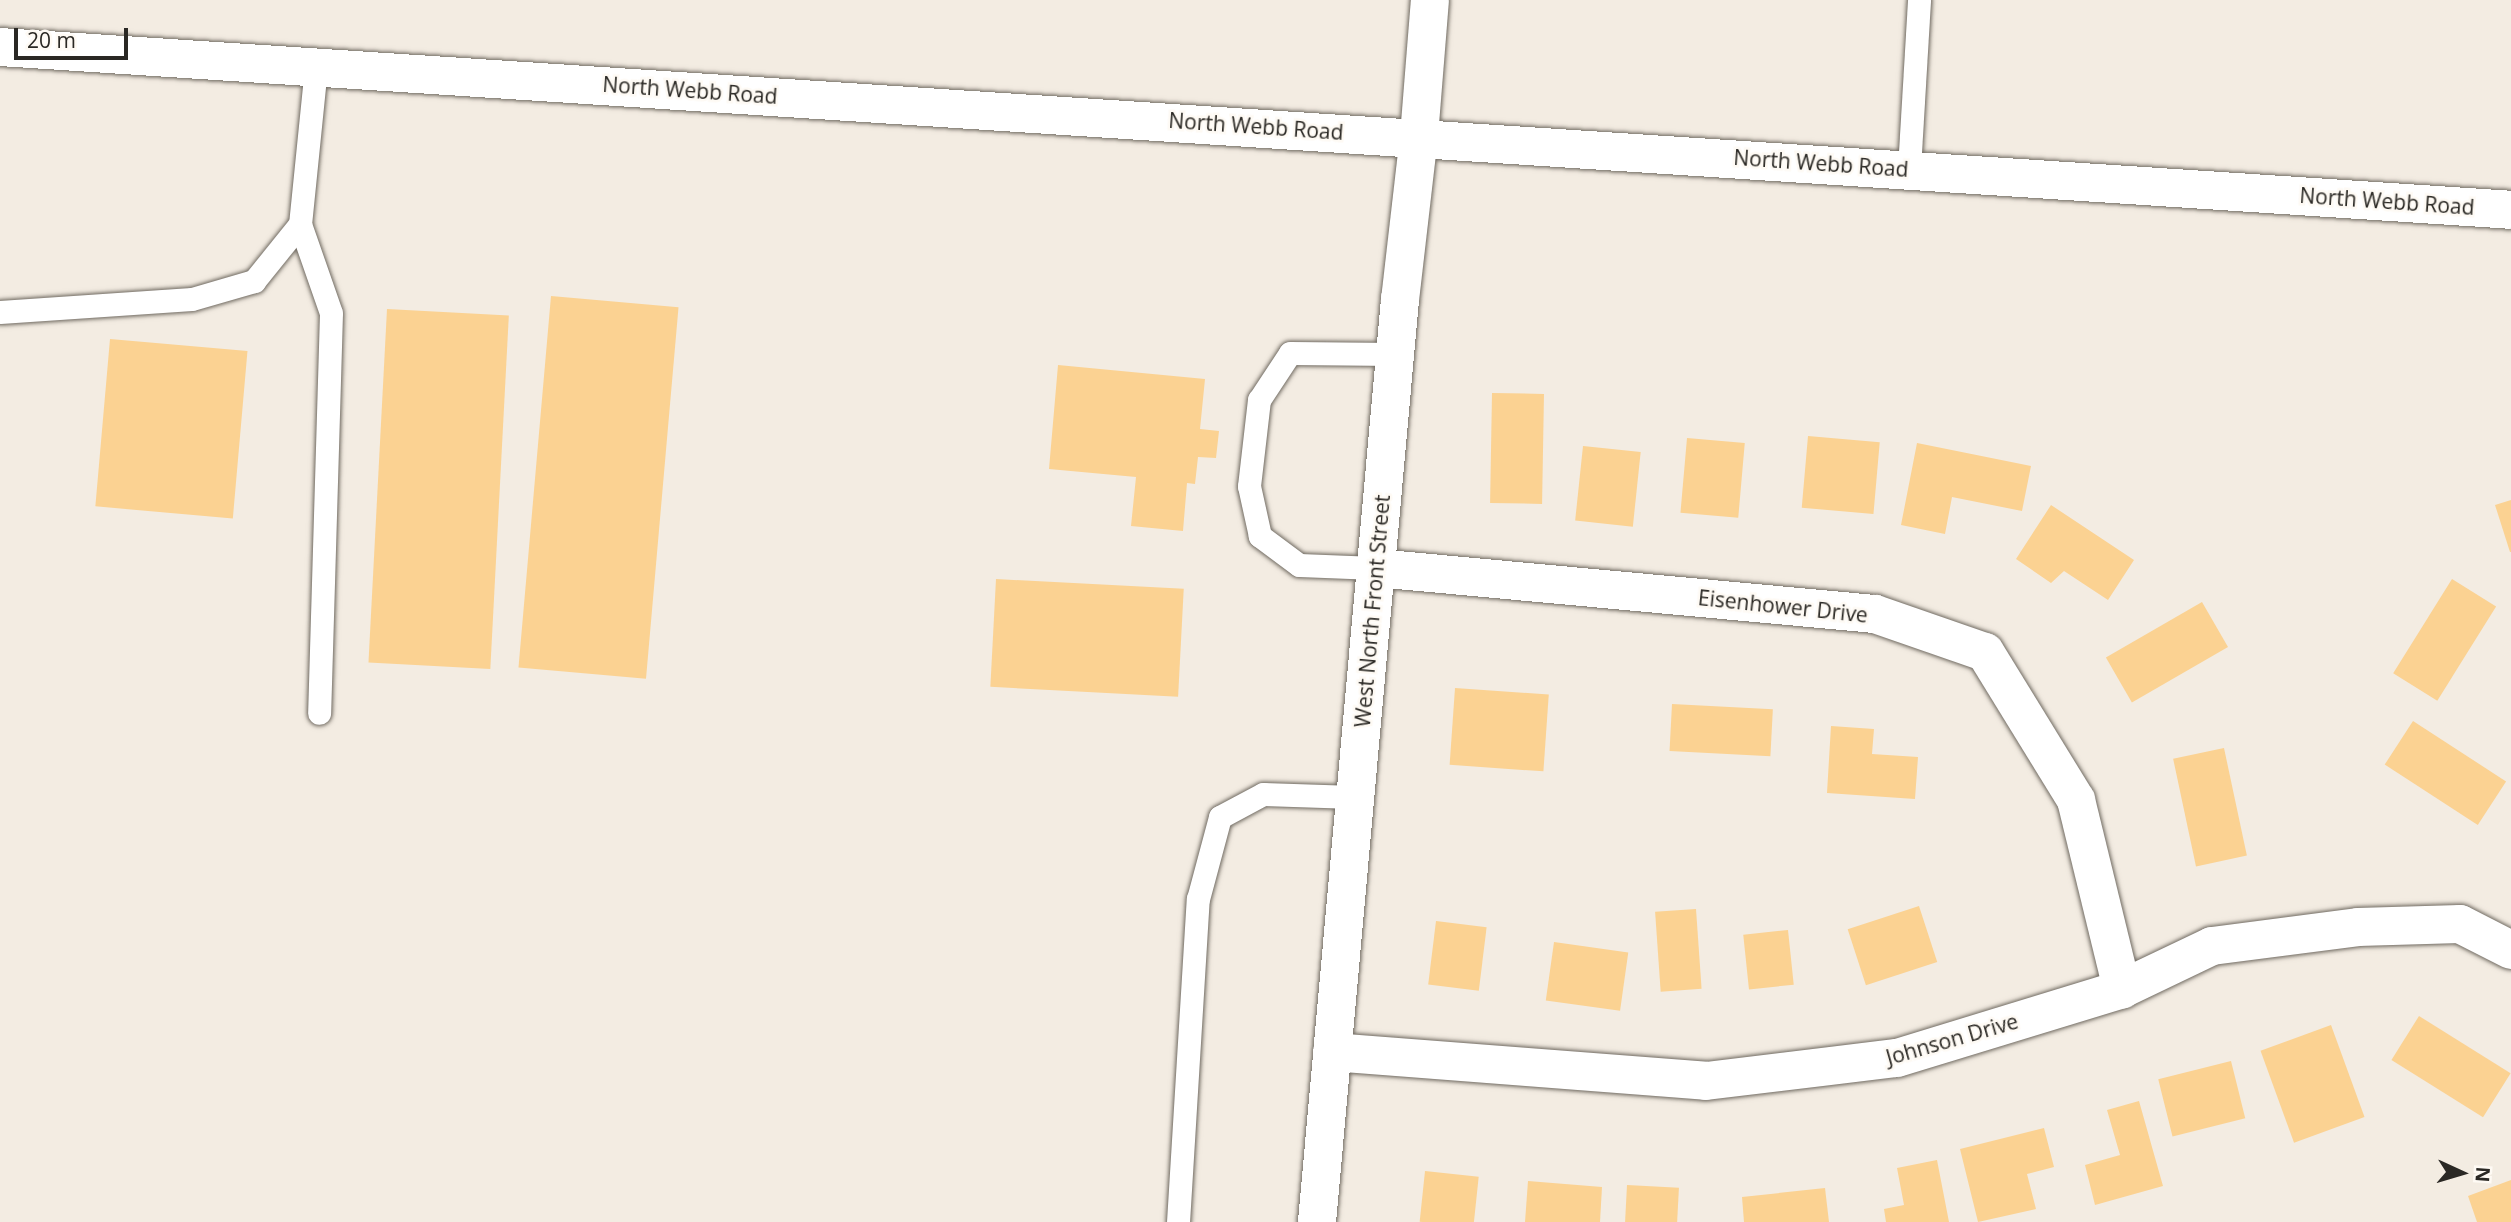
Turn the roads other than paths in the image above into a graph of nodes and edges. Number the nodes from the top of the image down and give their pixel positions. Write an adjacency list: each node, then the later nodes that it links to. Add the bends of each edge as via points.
1 (1430, 0): 5 (street, West North Front Street)
2 (1919, 0): 6 (lane)
3 (0, 47): 4 (street, North Webb Road)
4 (316, 67): 5 (street, North Webb Road); 8 (lane)
5 (1419, 136): 6 (street, North Webb Road); 10 (street, West North Front Street)
6 (1909, 169): 7 (street, North Webb Road)
7 (2511, 210)
8 (300, 224): 9 (lane, via 254,281 192,299); 12 (lane, via 331,313)
9 (0, 312)
10 (1396, 354): 11 (street, West North Front Street); 11 (lane, via 1290,353 1259,400 1248,486 1260,536 1299,565)
11 (1376, 568): 13 (street, West North Front Street); 15 (street, Eisenhower Drive, via 1875,614 1985,652 2076,800)
12 (319, 713)
13 (1354, 797): 16 (street, West North Front Street); 17 (lane, via 1263,794 1220,817 1198,898)
14 (2511, 950): 15 (street, Johnson Drive, via 2460,924 2358,927 2212,946)
15 (2122, 989): 16 (street, Johnson Drive, via 1897,1058 1706,1081)
16 (1332, 1052): 18 (street, West North Front Street)
17 (1178, 1222)
18 (1317, 1222)

